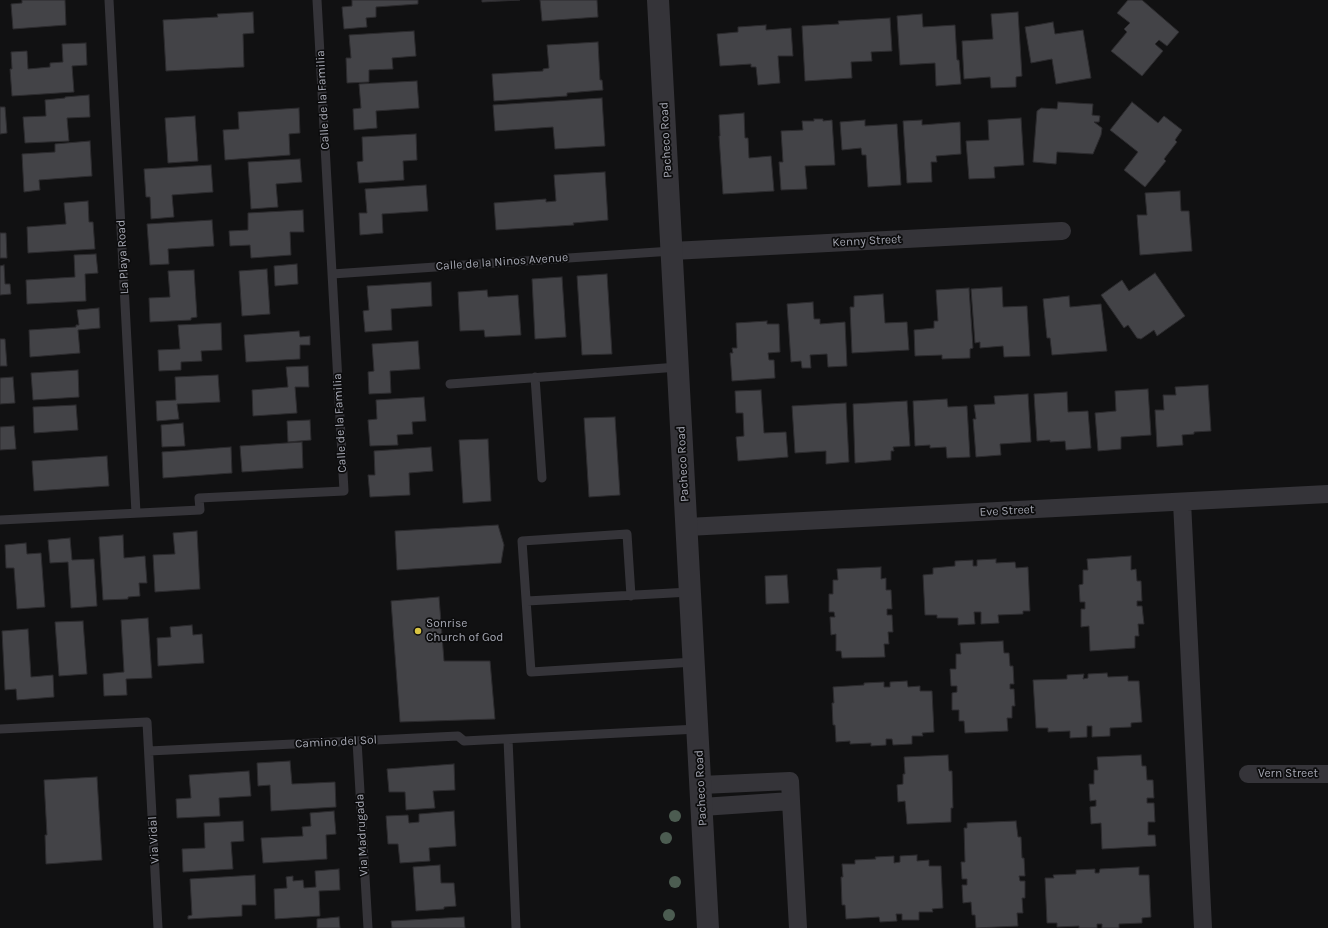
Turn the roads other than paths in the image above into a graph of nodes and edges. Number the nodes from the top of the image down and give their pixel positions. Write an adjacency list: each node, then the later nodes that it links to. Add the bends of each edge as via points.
1 (109, 0): 13 (lane, La Playa Road)
2 (317, 0): 6 (lane, Calle de la Familia)
3 (658, 0): 5 (street, Pacheco Road)
4 (1062, 231): 5 (street, Kenny Street)
5 (672, 251): 6 (lane, Calle de la Ninos Avenue); 7 (street, Pacheco Road)
6 (332, 274): 13 (lane, Calle de la Familia, via 344,491 199,498 200,510)
7 (678, 367): 8 (lane); 15 (street, Pacheco Road)
8 (535, 377): 9 (lane); 10 (lane)
9 (450, 384)
10 (542, 478)
11 (1328, 494): 12 (street, Eve Street)
12 (1182, 502): 15 (street, Eve Street); 35 (street)
13 (136, 513): 14 (lane, Calle de la Familia)
14 (0, 520)
15 (687, 527): 16 (street, Pacheco Road)
16 (690, 592): 17 (lane); 19 (street, Pacheco Road)
17 (631, 596): 18 (lane); 18 (lane, via 627,534 522,541)
18 (527, 601): 19 (lane, via 531,672)
19 (694, 662): 20 (street, Pacheco Road)
20 (698, 729): 22 (lane, Camino del Sol); 27 (street, Pacheco Road)
21 (0, 730): 24 (lane, via 147,722)
22 (508, 739): 23 (lane, Camino del Sol, via 464,741 458,736); 32 (lane)
23 (357, 741): 24 (lane, Camino del Sol); 31 (lane, Via Madrugada)
24 (149, 751): 30 (lane, Via Vidal)
25 (1248, 774): 26 (street, Vern Street)
26 (1328, 774)
27 (701, 785): 28 (street, via 790,781); 29 (street, Pacheco Road)
28 (791, 801): 29 (street); 34 (street)
29 (702, 807): 33 (street, Pacheco Road)
30 (158, 928)
31 (368, 928)
32 (516, 928)
33 (708, 928)
34 (798, 928)
35 (1203, 928)

